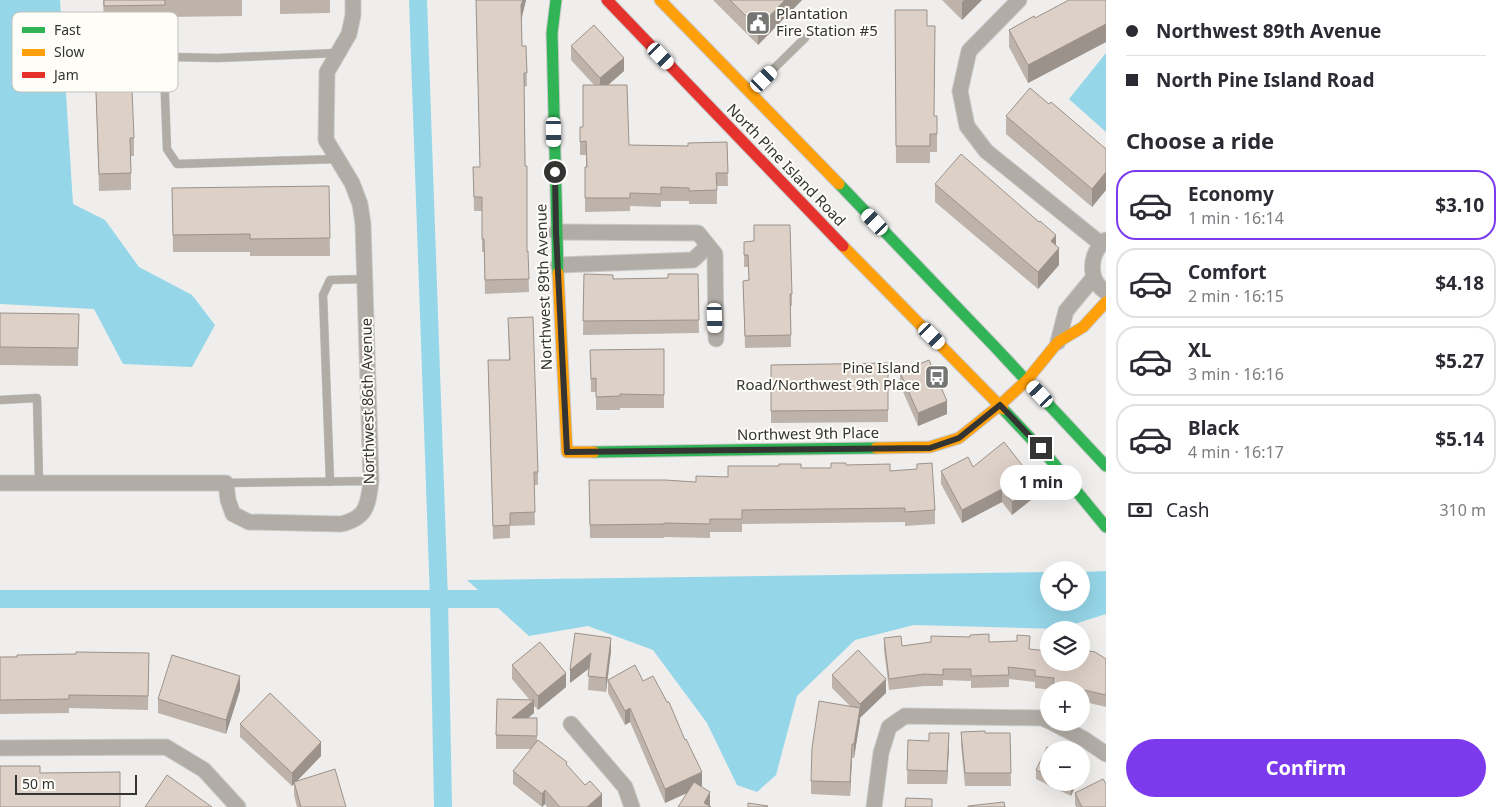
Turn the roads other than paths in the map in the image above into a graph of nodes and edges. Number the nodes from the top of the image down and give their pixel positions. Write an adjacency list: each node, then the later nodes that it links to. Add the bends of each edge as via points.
1 (353, 0): 7 (street, Northwest 86th Avenue, via 354,15)
2 (556, 0): 12 (main road, Northwest 89th Avenue, via 552,33)
3 (606, 0): 24 (main road, North Pine Island Road)
4 (660, 0): 10 (main road, North Pine Island Road)
5 (1019, 0): 13 (street, via 970,51 960,91 967,126 986,151)
6 (805, 38): 10 (lane)
7 (337, 53): 8 (lane); 11 (street, Northwest 86th Avenue, via 327,72 326,140)
8 (178, 57)
9 (165, 92): 11 (lane, via 167,149 177,164)
10 (750, 93): 22 (main road, North Pine Island Road)
11 (338, 159): 17 (street, Northwest 86th Avenue, via 360,204)
12 (556, 232): 14 (street, via 698,233); 15 (main road, Northwest 89th Avenue)
13 (1104, 242): 16 (street, via 1095,252 1092,262)
14 (708, 246): 15 (street, via 693,260); 20 (street, via 715,254)
15 (558, 265): 25 (main road, Northwest 89th Avenue)
16 (1094, 277): 18 (street); 21 (street, via 1066,311)
17 (364, 279): 27 (street, Northwest 86th Avenue); 28 (lane, via 330,280 323,295)
18 (1106, 292)
19 (1106, 302): 21 (main road, Northwest 9th Place, via 1083,327)
20 (716, 339)
21 (1058, 342): 22 (main road, Northwest 9th Place)
22 (1027, 380): 24 (main road, Northwest 9th Place); 26 (main road, North Pine Island Road)
23 (0, 400): 30 (lane, via 38,398)
24 (1000, 405): 25 (main road, Northwest 9th Place, via 959,438 930,448); 32 (main road, North Pine Island Road, via 1041,448)
25 (567, 452)
26 (1106, 466)
27 (371, 481): 28 (lane); 31 (street, Northwest 86th Avenue, via 369,501 363,513 352,522 341,524 249,522 233,514)
28 (330, 482): 31 (lane)
29 (0, 483): 30 (street)
30 (39, 483): 31 (street)
31 (226, 483)
32 (1106, 527)
33 (1040, 718): 40 (street, via 905,716 889,727 881,753)
34 (571, 724): 39 (street, via 625,787)
35 (1068, 731): 37 (street)
36 (0, 748): 38 (street, via 166,747 204,770)
37 (1106, 754)
38 (238, 807)
39 (632, 807)
40 (874, 807)

